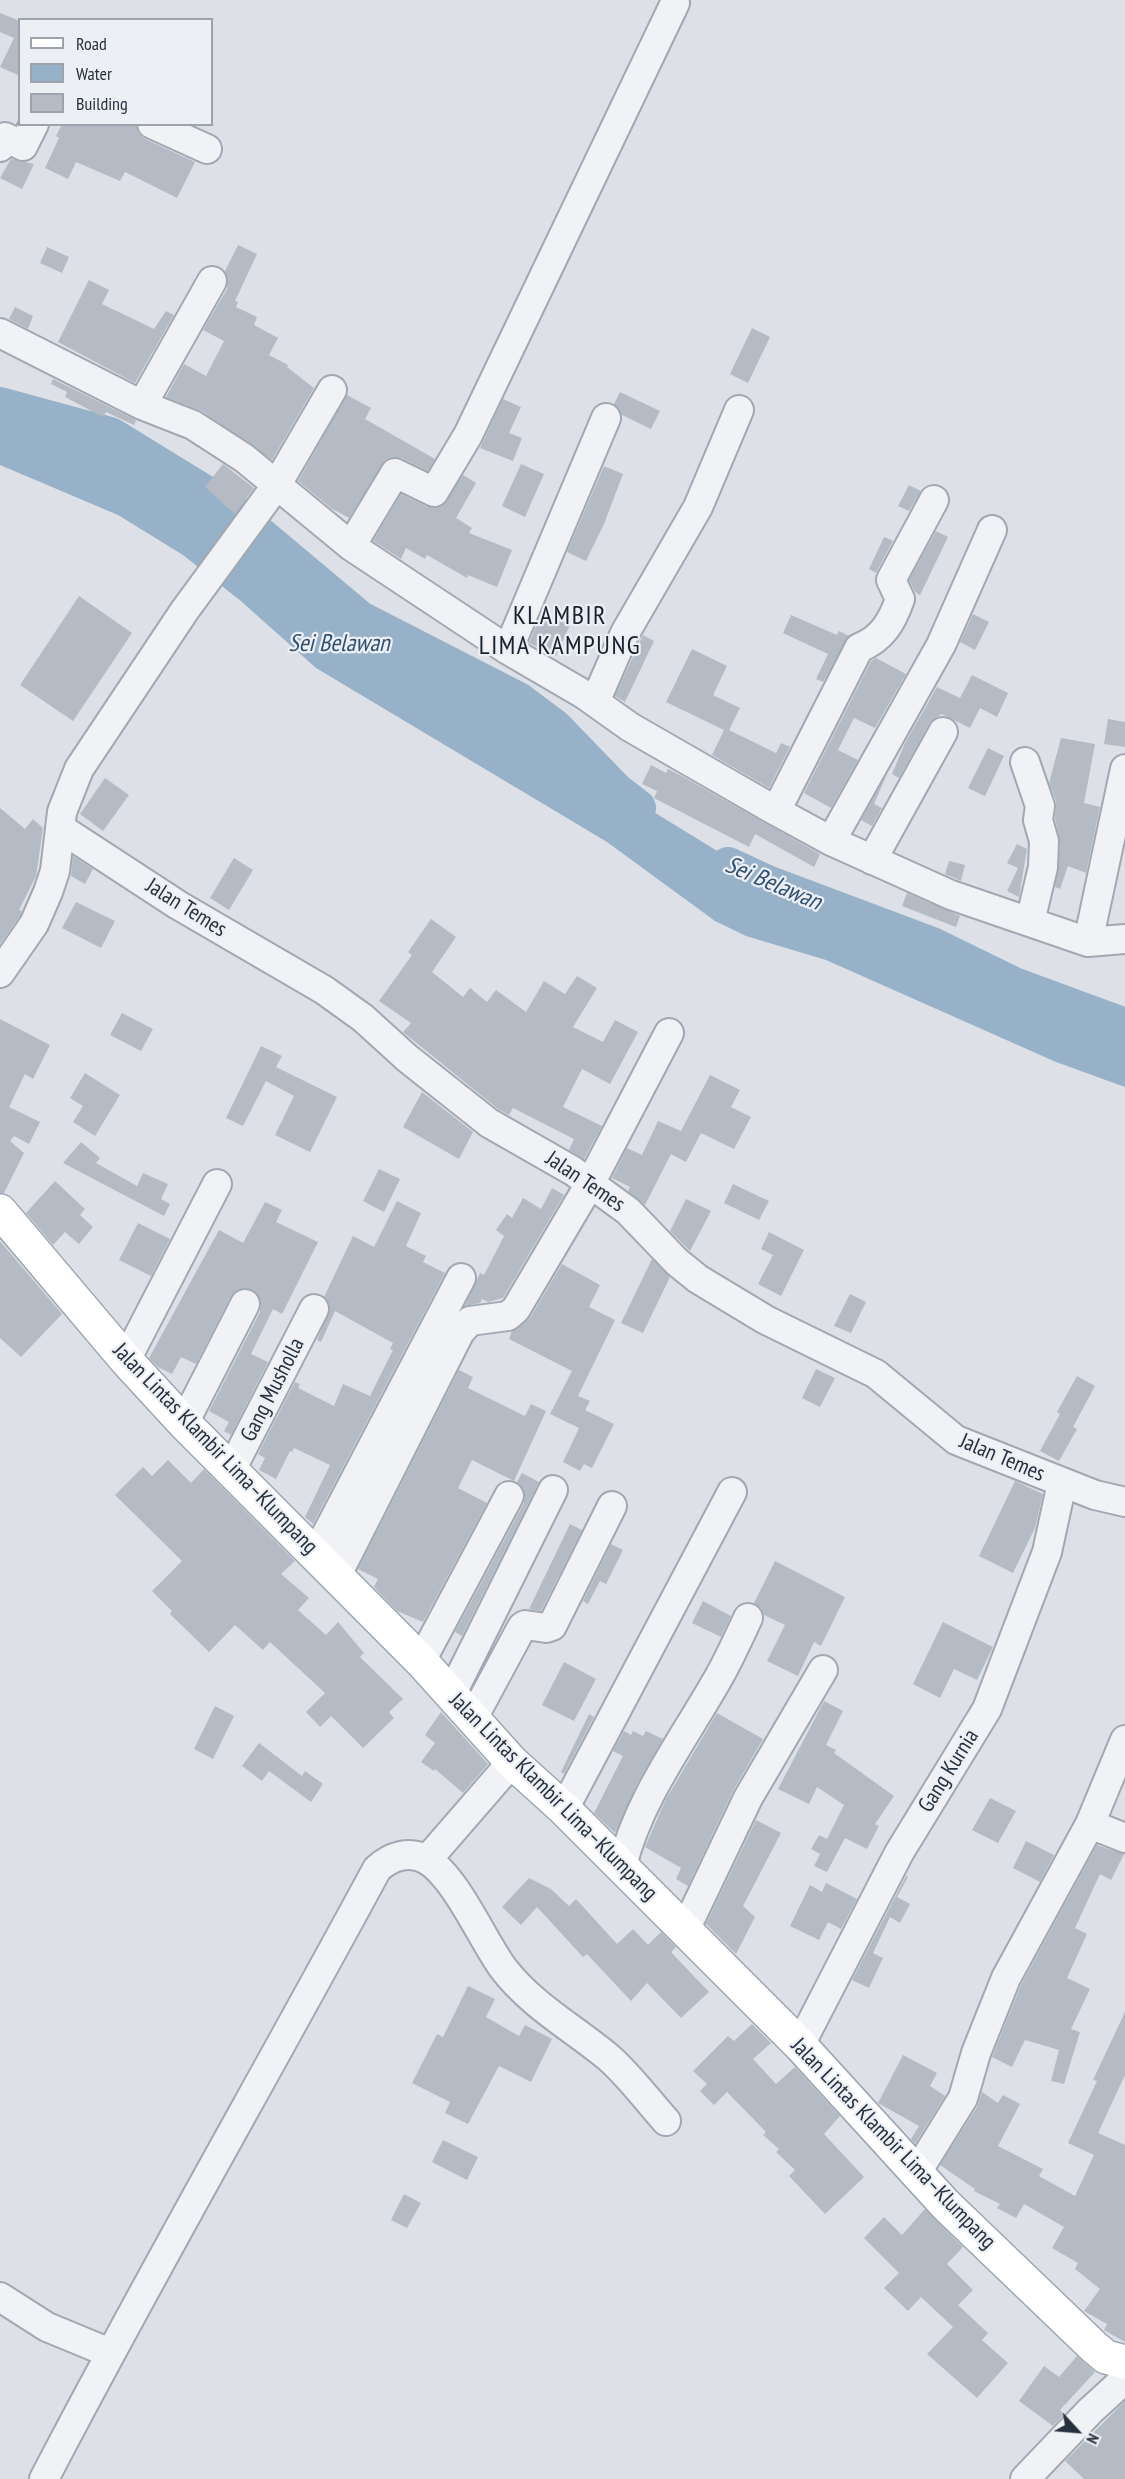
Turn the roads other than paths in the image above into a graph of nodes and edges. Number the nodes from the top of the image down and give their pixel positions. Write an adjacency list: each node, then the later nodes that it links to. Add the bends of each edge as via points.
1 (675, 3): 15 (street, via 468,435 434,492 395,473)
2 (33, 126): 4 (street, via 23,146 5,137)
3 (156, 126): 5 (street)
4 (0, 147)
5 (207, 149)
6 (212, 280): 9 (street)
7 (0, 333): 9 (street)
8 (332, 390): 12 (street)
9 (142, 405): 12 (street, via 193,425 244,458)
10 (739, 410): 17 (street, via 698,507 626,633)
11 (606, 418): 16 (street)
12 (276, 486): 15 (street); 22 (street, via 185,610 79,769)
13 (934, 500): 21 (street, via 891,580 900,599 896,611 883,634 860,648)
14 (992, 530): 23 (street, via 941,645)
15 (351, 546): 16 (street)
16 (508, 650): 17 (street)
17 (595, 702): 21 (street, via 645,736)
18 (943, 732): 24 (street)
19 (1025, 762): 25 (street, via 1040,806 1038,820 1044,841 1043,867)
20 (1125, 769): 27 (street)
21 (776, 811): 23 (street)
22 (60, 828): 28 (street, via 55,872 48,892 34,924); 30 (street, Jalan Temes, via 178,905 324,990 489,1123)
23 (831, 841): 24 (street)
24 (872, 860): 25 (street, via 951,895)
25 (1030, 922): 27 (street)
26 (1125, 939): 27 (street)
27 (1088, 942)
28 (0, 973)
29 (669, 1034): 30 (street)
30 (591, 1182): 39 (street, Jalan Temes, via 628,1211 698,1279 766,1320 876,1374 956,1440); 45 (street, via 516,1309 508,1316 470,1322 460,1332)
31 (217, 1184): 36 (street)
32 (0, 1211): 36 (main road, Jalan Lintas Klambir Lima–Klumpang)
33 (461, 1278): 45 (street)
34 (245, 1304): 37 (street)
35 (314, 1309): 38 (street, Gang Musholla)
36 (126, 1360): 37 (main road, Jalan Lintas Klambir Lima–Klumpang)
37 (184, 1423): 38 (main road, Jalan Lintas Klambir Lima–Klumpang)
38 (231, 1470): 45 (main road, Jalan Lintas Klambir Lima–Klumpang)
39 (1062, 1483): 43 (street, Jalan Temes); 58 (street, Gang Kurnia, via 1047,1552 987,1709 898,1853)
40 (553, 1490): 49 (street)
41 (732, 1492): 52 (street)
42 (509, 1496): 47 (street)
43 (1125, 1502)
44 (612, 1506): 49 (street, via 552,1626 522,1627)
45 (326, 1564): 47 (main road, Jalan Lintas Klambir Lima–Klumpang)
46 (748, 1618): 56 (street, via 647,1804 628,1842)
47 (421, 1661): 49 (main road, Jalan Lintas Klambir Lima–Klumpang)
48 (823, 1670): 57 (street, via 748,1798)
49 (462, 1707): 51 (main road, Jalan Lintas Klambir Lima–Klumpang)
50 (1125, 1740): 53 (street)
51 (512, 1762): 52 (main road, Jalan Lintas Klambir Lima–Klumpang); 55 (street)
52 (564, 1809): 56 (main road, Jalan Lintas Klambir Lima–Klumpang)
53 (1090, 1824): 54 (street); 60 (street, via 1006,1978 963,2098)
54 (1125, 1838)
55 (427, 1860): 59 (street, via 474,1918 503,1968 529,1996 610,2059); 62 (street, via 412,1855 393,1857 377,1869)
56 (622, 1866): 57 (main road, Jalan Lintas Klambir Lima–Klumpang)
57 (685, 1930): 58 (main road, Jalan Lintas Klambir Lima–Klumpang)
58 (800, 2045): 60 (main road, Jalan Lintas Klambir Lima–Klumpang)
59 (666, 2121)
60 (918, 2172): 63 (main road, Jalan Lintas Klambir Lima–Klumpang, via 945,2204 1094,2347)
61 (0, 2297): 62 (street, via 47,2326)
62 (110, 2353): 65 (street)
63 (1125, 2362)
64 (1125, 2379): 66 (street)
65 (44, 2479)
66 (1025, 2479)

